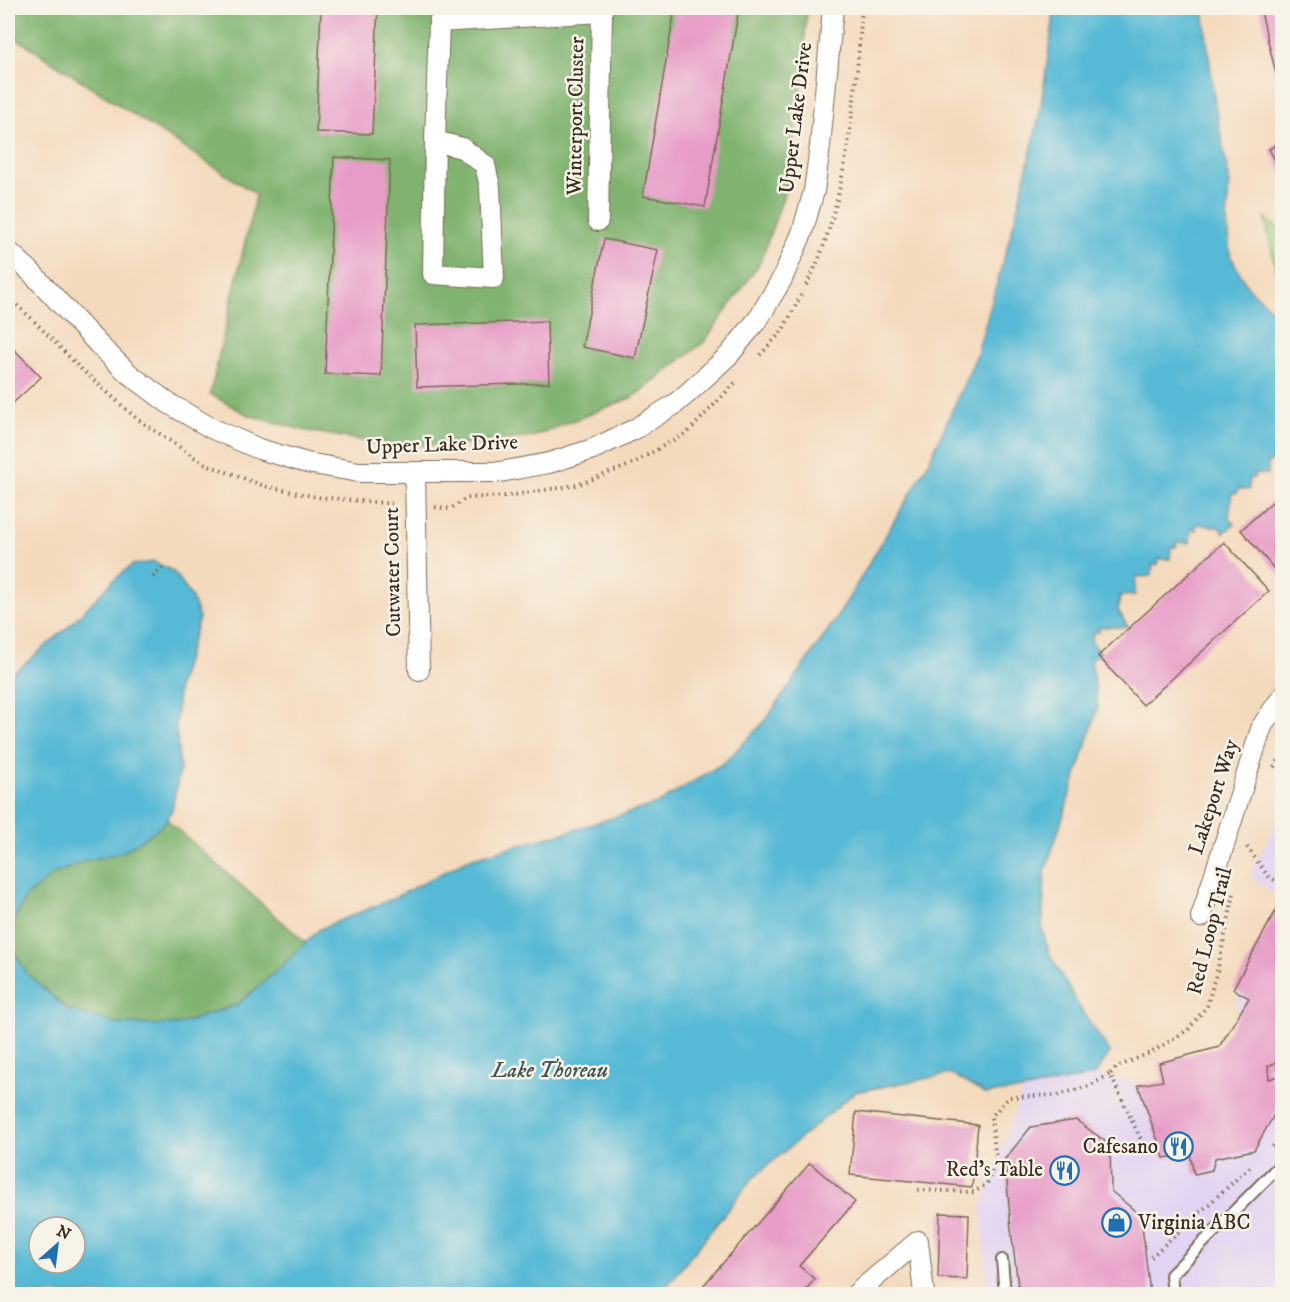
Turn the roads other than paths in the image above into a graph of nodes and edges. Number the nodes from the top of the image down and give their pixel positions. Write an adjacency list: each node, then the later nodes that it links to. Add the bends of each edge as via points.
1 (833, 8): 7 (street, Upper Lake Drive, via 814,191 802,233 782,279 758,319 729,355 675,404 593,449 549,463 500,472)
2 (603, 10): 3 (street, Winterport Cluster); 5 (street, Winterport Cluster)
3 (435, 15): 4 (street, Winterport Cluster)
4 (435, 141): 4 (street, Winterport Cluster, via 462,148 485,165 490,187 494,278 433,274)
5 (598, 221)
6 (8, 250): 7 (street, Upper Lake Drive, via 128,373 211,428 259,449 307,463 359,472)
7 (415, 473): 8 (street, Cutwater Court)
8 (419, 670)
9 (1282, 697): 10 (street, Lakeport Way, via 1262,726)
10 (1201, 917)
11 (1282, 1163): 16 (lane, via 1171,1275)
12 (1002, 1260): 15 (lane)
13 (856, 1294): 14 (street, via 918,1241)
14 (924, 1294)
15 (1005, 1294)
16 (1173, 1294)

